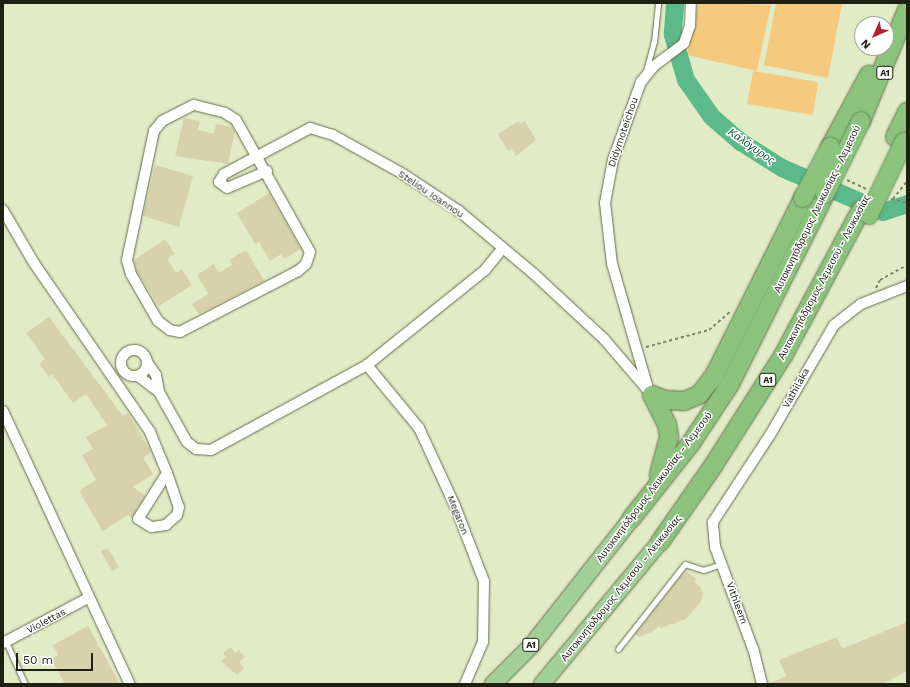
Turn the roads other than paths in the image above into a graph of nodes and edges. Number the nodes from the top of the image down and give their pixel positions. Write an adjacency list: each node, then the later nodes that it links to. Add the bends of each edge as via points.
1 (658, 3): 8 (lane, via 653,47)
2 (691, 3): 8 (street, via 690,26 678,50)
3 (907, 3): 5 (highway)
4 (907, 10): 10 (highway)
5 (894, 28)
6 (907, 28): 10 (highway, Αυτοκινητόδρομος Λευκωσίας - Λεμεσού / A1)
7 (879, 56): 23 (highway, bridge, via 803,198 714,376 699,396 684,401 666,400)
8 (644, 75): 23 (street, Didymoteichou, via 613,160 605,219 618,286 643,376)
9 (907, 112): 11 (highway, Αυτοκινητόδρομος Λεμεσού - Λευκωσίας / A1)
10 (862, 119): 28 (highway, Αυτοκινητόδρομος Λευκωσίας - Λεμεσού / A1, bridge, via 730,384 691,443)
11 (902, 139): 31 (highway, Αυτοκινητόδρομος Λεμεσού - Λευκωσίας / A1, via 865,213 784,354 713,466)
12 (257, 155): 13 (street); 13 (street, Steliou Ioannou, via 223,175 220,184 229,188); 13 (street, via 234,118 202,106 184,108 162,122 154,131 127,264 158,321 165,327 180,332 190,329 306,264 310,252 308,243); 15 (street, Steliou Ioannou, via 303,129 323,130 432,192)
13 (266, 171)
14 (3, 210): 20 (street, via 34,263)
15 (502, 249): 18 (street, via 485,270); 23 (street, Steliou Ioannou, via 604,339)
16 (907, 286): 30 (street, Vathilaka, via 870,300 834,325 770,435)
17 (147, 362): 19 (street, via 141,352 129,351 122,361); 21 (street, via 145,371); 22 (street, via 156,375)
18 (367, 365): 22 (street, via 205,451 187,442); 38 (street, Megaron, via 419,428 455,506 484,581 483,642)
19 (123, 369): 20 (street); 21 (street, via 129,375)
20 (112, 374): 27 (street, via 155,440)
21 (138, 376): 22 (street)
22 (159, 392)
23 (652, 395): 28 (highway, via 667,424 670,437 664,464)
24 (3, 410): 25 (street)
25 (13, 431): 26 (street); 33 (street)
26 (3, 435)
27 (166, 473): 27 (street, via 138,519 151,527 166,525 177,514 179,507)
28 (650, 496): 29 (highway, Αυτοκινητόδρομος Λευκωσίας - Λεμεσού / A1)
29 (631, 519): 39 (highway, Αυτοκινητόδρομος Λευκωσίας - Λεμεσού / A1, via 532,645)
30 (713, 522): 32 (street, Vithleem, via 716,546)
31 (660, 542): 40 (highway, Αυτοκινητόδρομος Λεμεσού - Λευκωσίας / A1)
32 (723, 563): 35 (lane, via 703,570 685,564); 41 (street, Vithleem, via 753,649)
33 (88, 598): 34 (street, Violettas); 37 (street)
34 (4, 643): 36 (lane)
35 (618, 649)
36 (25, 684)
37 (130, 684)
38 (465, 684)
39 (493, 684)
40 (542, 684)
41 (762, 684)

